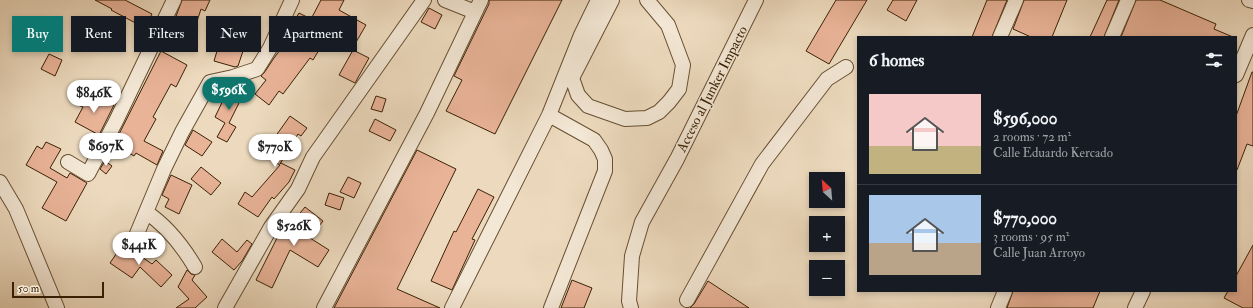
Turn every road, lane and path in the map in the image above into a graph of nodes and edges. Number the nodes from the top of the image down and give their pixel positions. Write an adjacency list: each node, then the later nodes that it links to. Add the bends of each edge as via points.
1 (174, 0): 20 (street, via 88,174)
2 (292, 0): 22 (street, via 270,48 257,69 210,82 182,132)
3 (424, 0): 29 (street, via 313,157 298,189 271,227)
4 (445, 0): 13 (street)
5 (598, 0): 19 (street)
6 (612, 0): 7 (street, via 572,78 578,95 588,106 625,119 647,118 659,112 680,89 683,65 668,25)
7 (647, 0)
8 (756, 0): 33 (street, Acceso al Junker Impacto, via 668,177 642,222 632,256)
9 (1016, 0): 15 (street)
10 (1128, 0): 16 (street)
11 (1249, 0): 12 (street)
12 (1253, 1)
13 (478, 6): 30 (street, via 427,113)
14 (1253, 35): 18 (street)
15 (1000, 36)
16 (1112, 36)
17 (846, 67): 27 (street, via 826,79 762,164)
18 (1237, 73)
19 (549, 115): 31 (street); 32 (street, via 594,140 605,158 605,171)
20 (68, 162)
21 (0, 182): 28 (street, via 16,209)
22 (146, 212): 23 (street); 24 (street, via 157,219 184,248)
23 (136, 236)
24 (195, 266)
25 (1005, 292): 34 (street)
26 (1143, 292): 35 (street)
27 (687, 300)
28 (57, 308)
29 (225, 308)
30 (324, 308)
31 (452, 308)
32 (551, 308)
33 (631, 308)
34 (998, 308)
35 (1135, 308)

